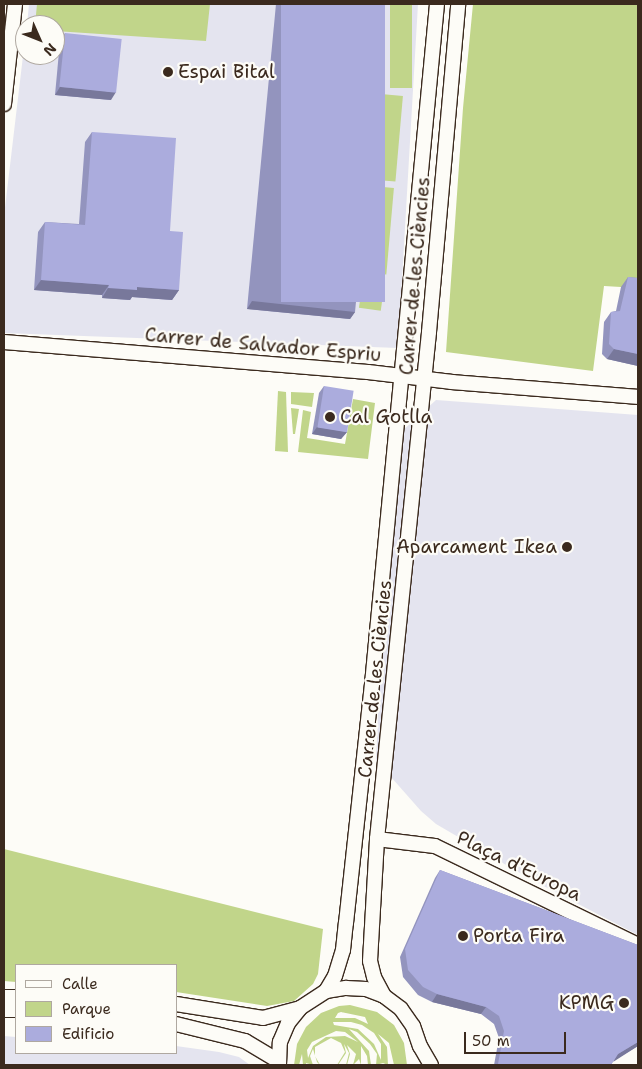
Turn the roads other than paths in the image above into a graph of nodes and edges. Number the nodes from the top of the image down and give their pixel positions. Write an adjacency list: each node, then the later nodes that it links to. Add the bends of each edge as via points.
1 (15, 4): 4 (street)
2 (437, 4): 6 (street, Carrer de les Ciències)
3 (458, 4): 7 (street, Carrer de les Ciències)
4 (4, 104)
5 (4, 342): 6 (street, Carrer de Salvador Espriu)
6 (402, 376): 7 (street, Carrer de Salvador Espriu); 11 (street, Carrer de les Ciències, via 343,950 335,976)
7 (424, 379): 8 (street, Carrer de Salvador Espriu); 9 (street, Carrer de les Ciències)
8 (638, 397)
9 (378, 839): 10 (street, Plaça d'Europa, via 435,846); 12 (street, Carrer de les Ciències, via 370,961)
10 (638, 945)
11 (326, 991): 12 (street, via 366,989); 14 (street)
12 (384, 996): 16 (street, via 401,1009 413,1026)
13 (178, 1004): 14 (street, via 263,1018)
14 (300, 1008): 17 (street, via 284,1032)
15 (178, 1024): 17 (street, via 245,1041)
16 (420, 1046): 18 (street); 19 (street)
17 (278, 1063)
18 (420, 1065)
19 (431, 1065)

